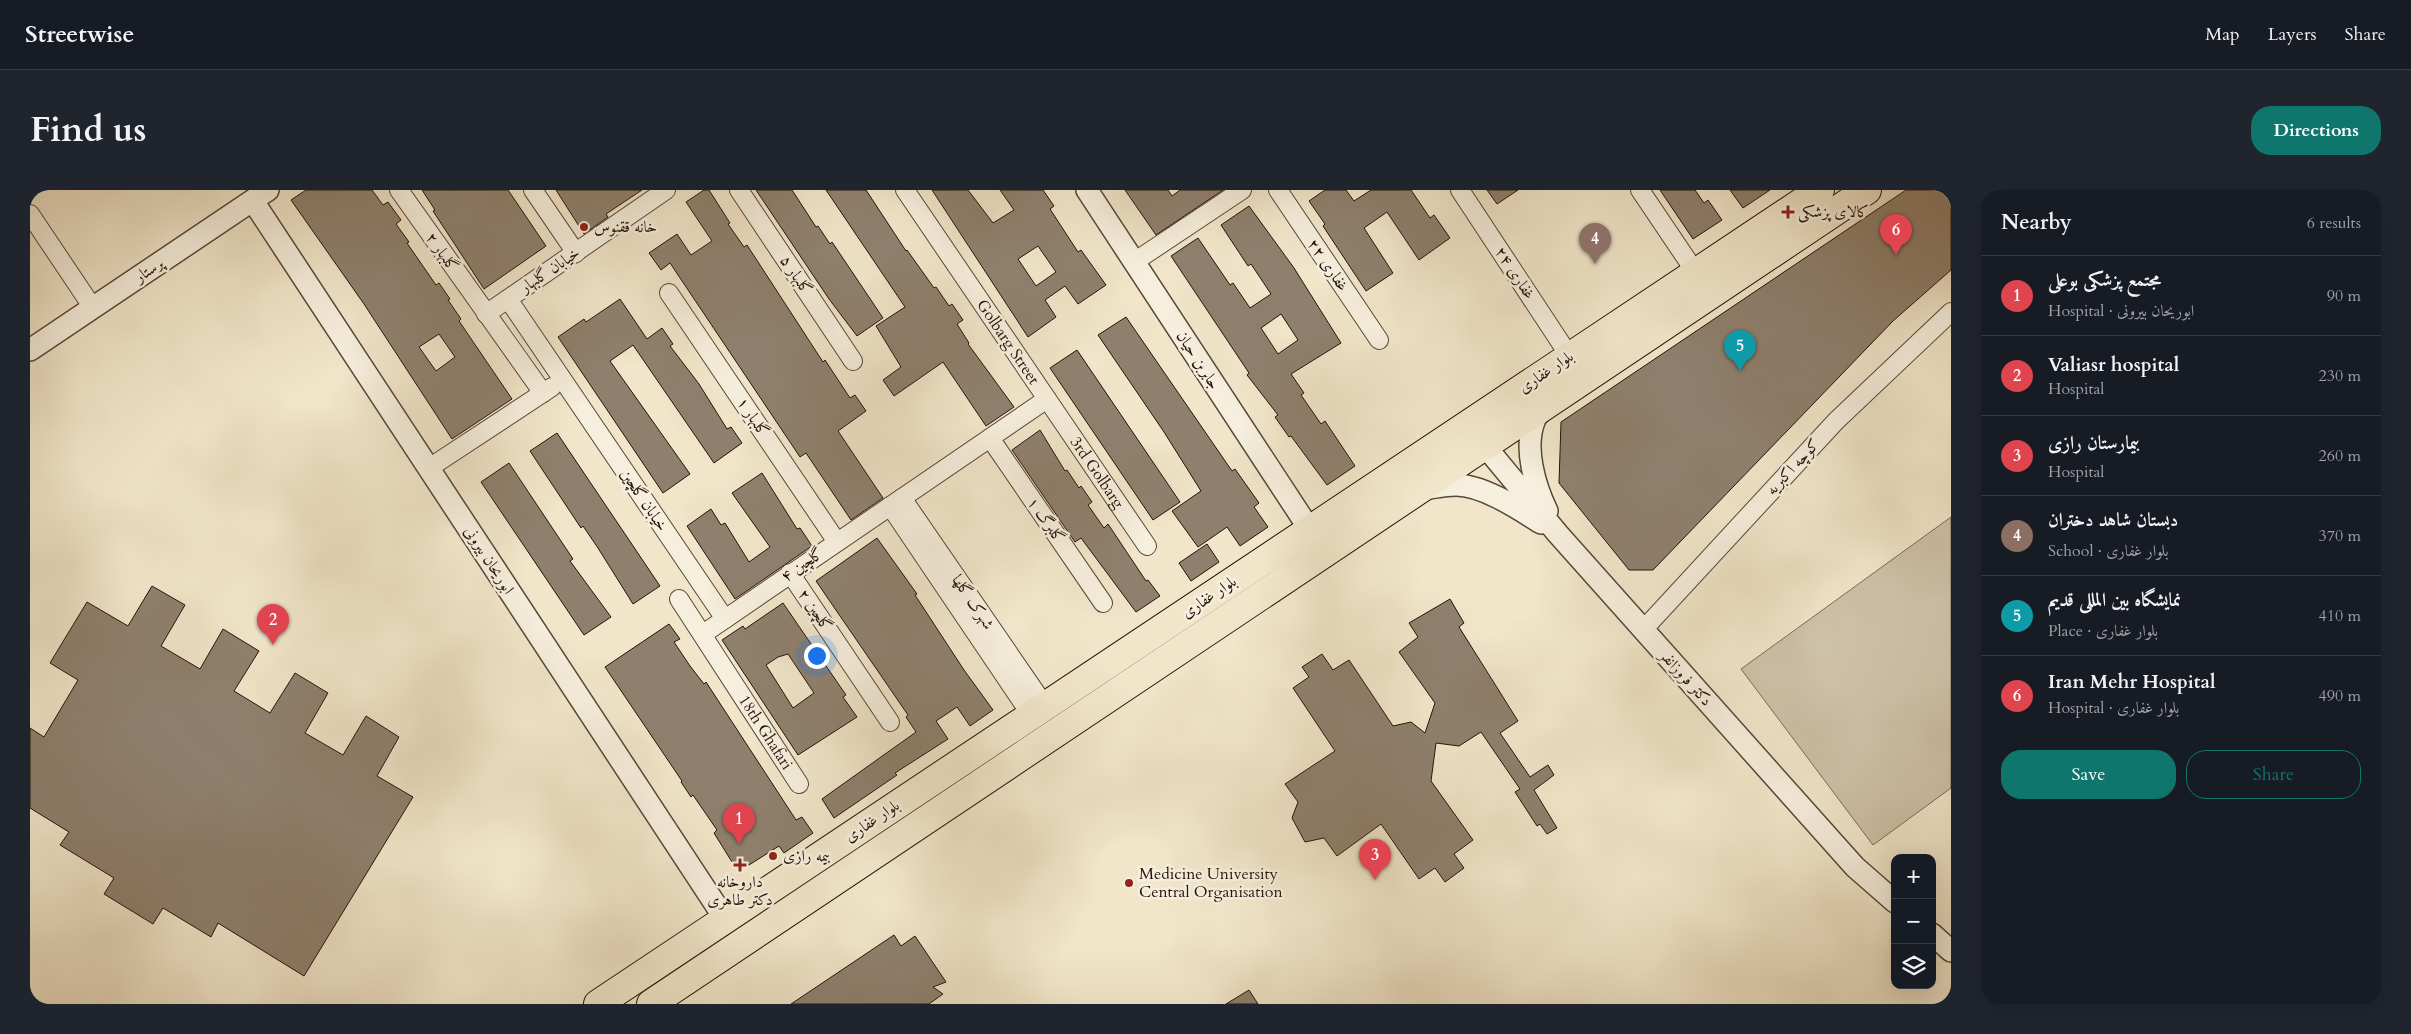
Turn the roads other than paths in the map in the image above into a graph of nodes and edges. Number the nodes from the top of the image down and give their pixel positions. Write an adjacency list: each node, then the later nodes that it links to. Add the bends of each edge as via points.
1 (399, 190): 22 (street, گلبهار ۲)
2 (534, 190): 15 (street)
3 (666, 190): 15 (street, خیابان گلبهار)
4 (738, 190): 26 (street, گلبهار ۵)
5 (904, 190): 29 (street, Golbarg Street)
6 (1087, 190): 16 (street, جابربن حیان)
7 (1242, 190): 16 (street)
8 (1278, 190): 23 (street, غفاری ۲۲)
9 (1460, 190): 25 (street, غفاری ۲۴)
10 (1640, 190): 17 (street)
11 (1820, 190): 17 (main road, بلوار غفاری)
12 (1867, 190): 30 (main road, بلوار غفاری)
13 (260, 195): 20 (street, پرستار); 33 (street, ابوریحان بیرونی)
14 (30, 214): 20 (street)
15 (576, 253): 19 (street, خیابان گلبهار)
16 (1134, 262): 36 (street, جابربن حیان)
17 (1696, 273): 25 (main road, بلوار غفاری)
18 (670, 293): 38 (street, گلبهار ۱)
19 (508, 299): 22 (street, خیابان گلبهار); 27 (street, خیابان گلبهار)
20 (93, 308): 24 (street, پرستار)
21 (1951, 312): 44 (street, کوچه اکبریه, via 1836,421)
22 (486, 314): 28 (street, گلبهار ۲)
23 (1379, 340)
24 (30, 350)
25 (1570, 357): 36 (main road, بلوار غفاری)
26 (854, 361)
27 (564, 380): 28 (street); 43 (street, خیابان گلچین)
28 (543, 393): 33 (street)
29 (1047, 399): 31 (street, Golbarg Street); 39 (street, 3rd Golbarg)
30 (1552, 401): 32 (main road, بلوار غفاری); 37 (street, via 1535,418 1531,452 1532,470 1540,497)
31 (990, 438): 35 (street, Golbarg Street); 42 (street, گلبرگ ۱)
32 (1485, 446): 34 (main road, بلوار غفاری); 37 (street, دکتر فروزانفر)
33 (429, 468): 50 (street, ابوریحان بیرونی)
34 (1420, 489): 37 (street, via 1458,485 1480,491 1512,504); 54 (main road, بلوار غفاری)
35 (896, 502): 38 (street, گلچین ۴); 46 (street, شهرک گلها)
36 (1310, 530): 46 (main road, بلوار غفاری)
37 (1558, 534): 44 (street, دکتر فروزانفر)
38 (837, 542): 40 (street, گلچین ۴)
39 (1147, 546)
40 (790, 573): 43 (street, گلچین ۴); 47 (street, گلچین ۲)
41 (679, 599): 45 (street)
42 (1103, 603)
43 (724, 619): 45 (street, گلچین ۴)
44 (1643, 630): 49 (street, دکتر فروزانفر, via 1855,867)
45 (703, 634): 48 (street, 18th Ghafari)
46 (1038, 711): 50 (main road, بلوار غفاری)
47 (890, 722)
48 (799, 784)
49 (1892, 899)
50 (725, 919): 53 (main road, بلوار غفاری)
51 (1936, 938): 52 (street)
52 (1951, 951)
53 (598, 1004)
54 (651, 1004)

